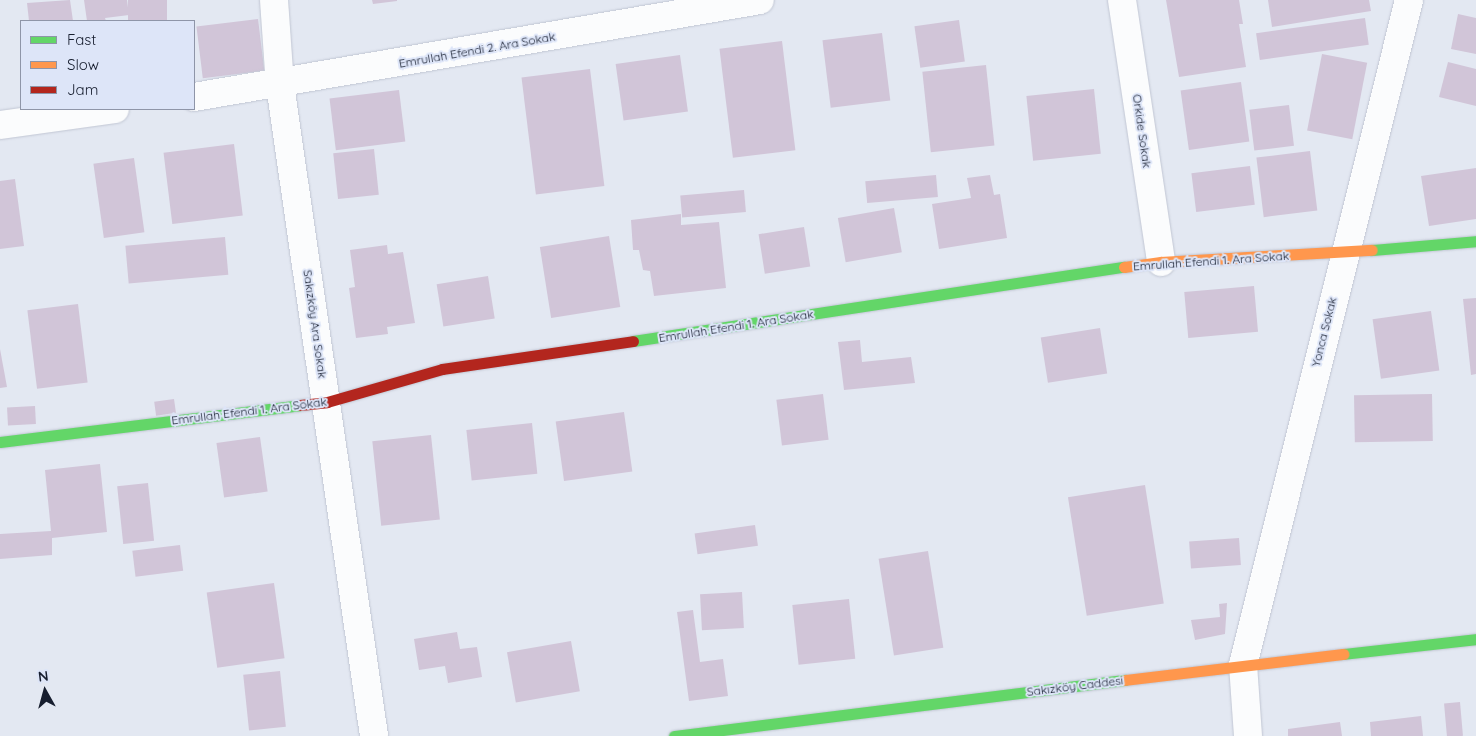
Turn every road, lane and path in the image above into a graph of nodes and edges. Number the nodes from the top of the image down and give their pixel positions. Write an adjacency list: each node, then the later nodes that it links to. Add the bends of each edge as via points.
1 (274, 0): 5 (street, Sakızköy Ara Sokak)
2 (760, 0): 5 (street, Emrullah Efendi 2. Ara Sokak)
3 (1122, 0): 11 (street, Orkide Sokak)
4 (1408, 0): 10 (street, Yonca Sokak)
5 (280, 85): 6 (street, Emrullah Efendi 2. Ara Sokak); 12 (street, Sakızköy Ara Sokak)
6 (195, 97)
7 (108, 110): 8 (street)
8 (0, 125)
9 (1476, 241): 10 (street, Emrullah Efendi 1. Ara Sokak)
10 (1343, 252): 11 (street, Emrullah Efendi 1. Ara Sokak); 15 (street, Yonca Sokak)
11 (1162, 262): 12 (street, Emrullah Efendi 1. Ara Sokak, via 442,369)
12 (327, 402): 13 (street, Emrullah Efendi 1. Ara Sokak); 16 (street, Sakızköy Ara Sokak)
13 (0, 442)
14 (1476, 639): 15 (street, Sakızköy Caddesi)
15 (1243, 665): 17 (street, Sakızköy Caddesi); 18 (street, Yonca Sokak)
16 (374, 736)
17 (674, 736)
18 (1248, 736)

